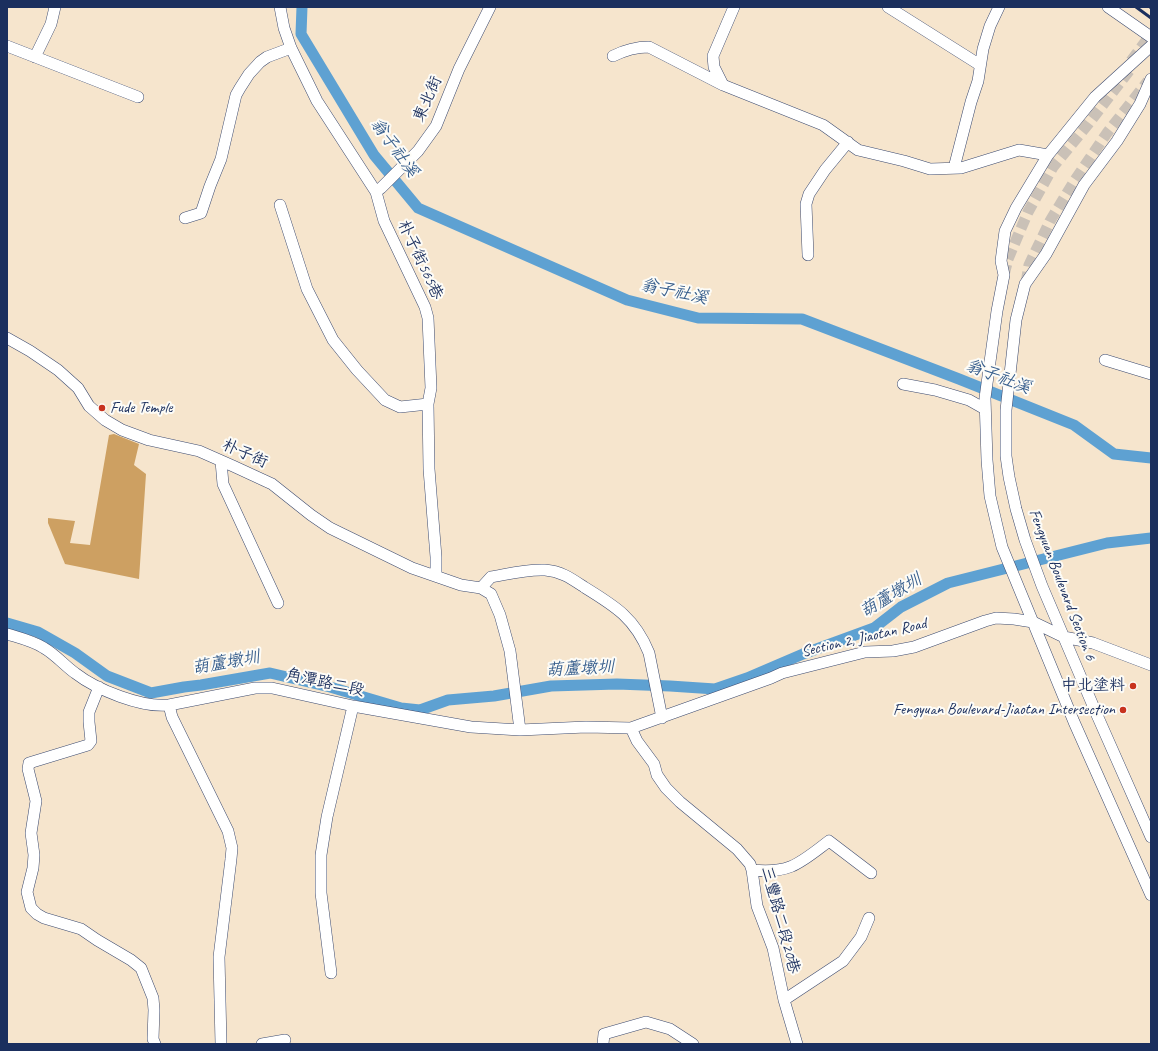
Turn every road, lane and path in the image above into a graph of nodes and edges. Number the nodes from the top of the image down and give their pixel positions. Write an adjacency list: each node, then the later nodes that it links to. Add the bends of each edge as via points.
1 (55, 7): 13 (street, via 51,24)
2 (280, 7): 11 (street, 朴子街565巷)
3 (490, 7): 21 (street, 東北街, via 459,69 436,126 418,151)
4 (734, 7): 16 (street, via 713,56 714,67)
5 (888, 7): 14 (street)
6 (999, 7): 14 (street, via 990,26)
7 (1108, 7): 8 (street)
8 (1151, 37)
9 (7, 46): 13 (street)
10 (1151, 46): 19 (street, via 1095,97)
11 (290, 48): 21 (street, 朴子街565巷, via 317,101); 23 (street, via 267,57 244,81 236,95 221,160 201,213)
12 (613, 56): 16 (street, via 639,47 649,47)
13 (35, 57): 17 (street)
14 (980, 65): 20 (street)
15 (1151, 79): 37 (street, Fengyuan Boulevard Section 6, via 1140,104 1117,142 1084,185 1046,254 1025,284 1016,320 1006,410 1006,456 1009,477 1025,540)
16 (723, 85): 18 (street, via 823,126)
17 (138, 97)
18 (848, 142): 20 (street, via 858,150 930,169); 24 (street, via 809,194 806,204)
19 (1048, 155): 20 (street, via 1019,150); 30 (street, via 1016,208 1006,231 1001,261 1004,275)
20 (954, 168)
21 (379, 190): 29 (street, 朴子街565巷, via 384,221 428,318 431,388)
22 (280, 205): 29 (street, via 307,289 333,340 385,400 400,407)
23 (185, 218)
24 (808, 254)
25 (7, 338): 31 (street, 朴子街, via 58,370 78,388 89,406 122,430 149,440 199,451)
26 (1105, 360): 27 (street)
27 (1151, 374)
28 (903, 384): 30 (street, via 969,400)
29 (428, 404): 32 (street, 朴子街565巷, via 429,469)
30 (985, 409): 35 (street, via 990,496 1003,549)
31 (221, 461): 32 (street, 朴子街, via 272,484 330,528 412,568); 34 (street, via 223,484)
32 (436, 576): 33 (street, 朴子街)
33 (481, 588): 42 (street, via 491,577 546,570 567,576 612,604 628,619 649,653); 44 (street, via 491,594 510,651)
34 (278, 603)
35 (1033, 622): 37 (street, Section 2, Jiaotan Road); 42 (street, Section 2, Jiaotan Road, via 996,618 914,647 865,652 782,673); 48 (street, via 1074,722)
36 (7, 634): 39 (street, 角潭路二段, via 45,648 76,674)
37 (1064, 637): 38 (street, Section 2, Jiaotan Road, via 1093,643); 45 (street, Fengyuan Boulevard Section 6)
38 (1151, 665)
39 (99, 687): 40 (street, 角潭路二段, via 136,702); 53 (street, via 89,712 91,741 28,765 36,800 31,833 33,868 27,892 31,908 37,914 81,929 141,968 153,998)
40 (169, 705): 41 (street, 角潭路二段, via 263,688); 54 (street, via 172,717 228,831 232,848 219,957)
41 (354, 706): 44 (street, 角潭路二段, via 471,727); 50 (street, via 327,817 321,855 322,893)
42 (662, 718): 43 (street, Section 2, Jiaotan Road)
43 (631, 728): 44 (street, 角潭路二段); 46 (street, 三豐路二段20巷, via 666,788 737,849)
44 (520, 730)
45 (1151, 837)
46 (752, 870): 47 (street, via 787,869 802,862 829,841); 51 (street, 三豐路二段20巷, via 757,906 773,948)
47 (872, 873)
48 (1151, 895)
49 (869, 918): 51 (street, via 861,937 842,961)
50 (331, 973)
51 (784, 1000): 58 (street, 三豐路二段20巷)
52 (284, 1040): 55 (street)
53 (155, 1044)
54 (221, 1044)
55 (262, 1044)
56 (603, 1044): 57 (street, via 604,1034 646,1022 670,1029)
57 (693, 1044)
58 (797, 1044)

